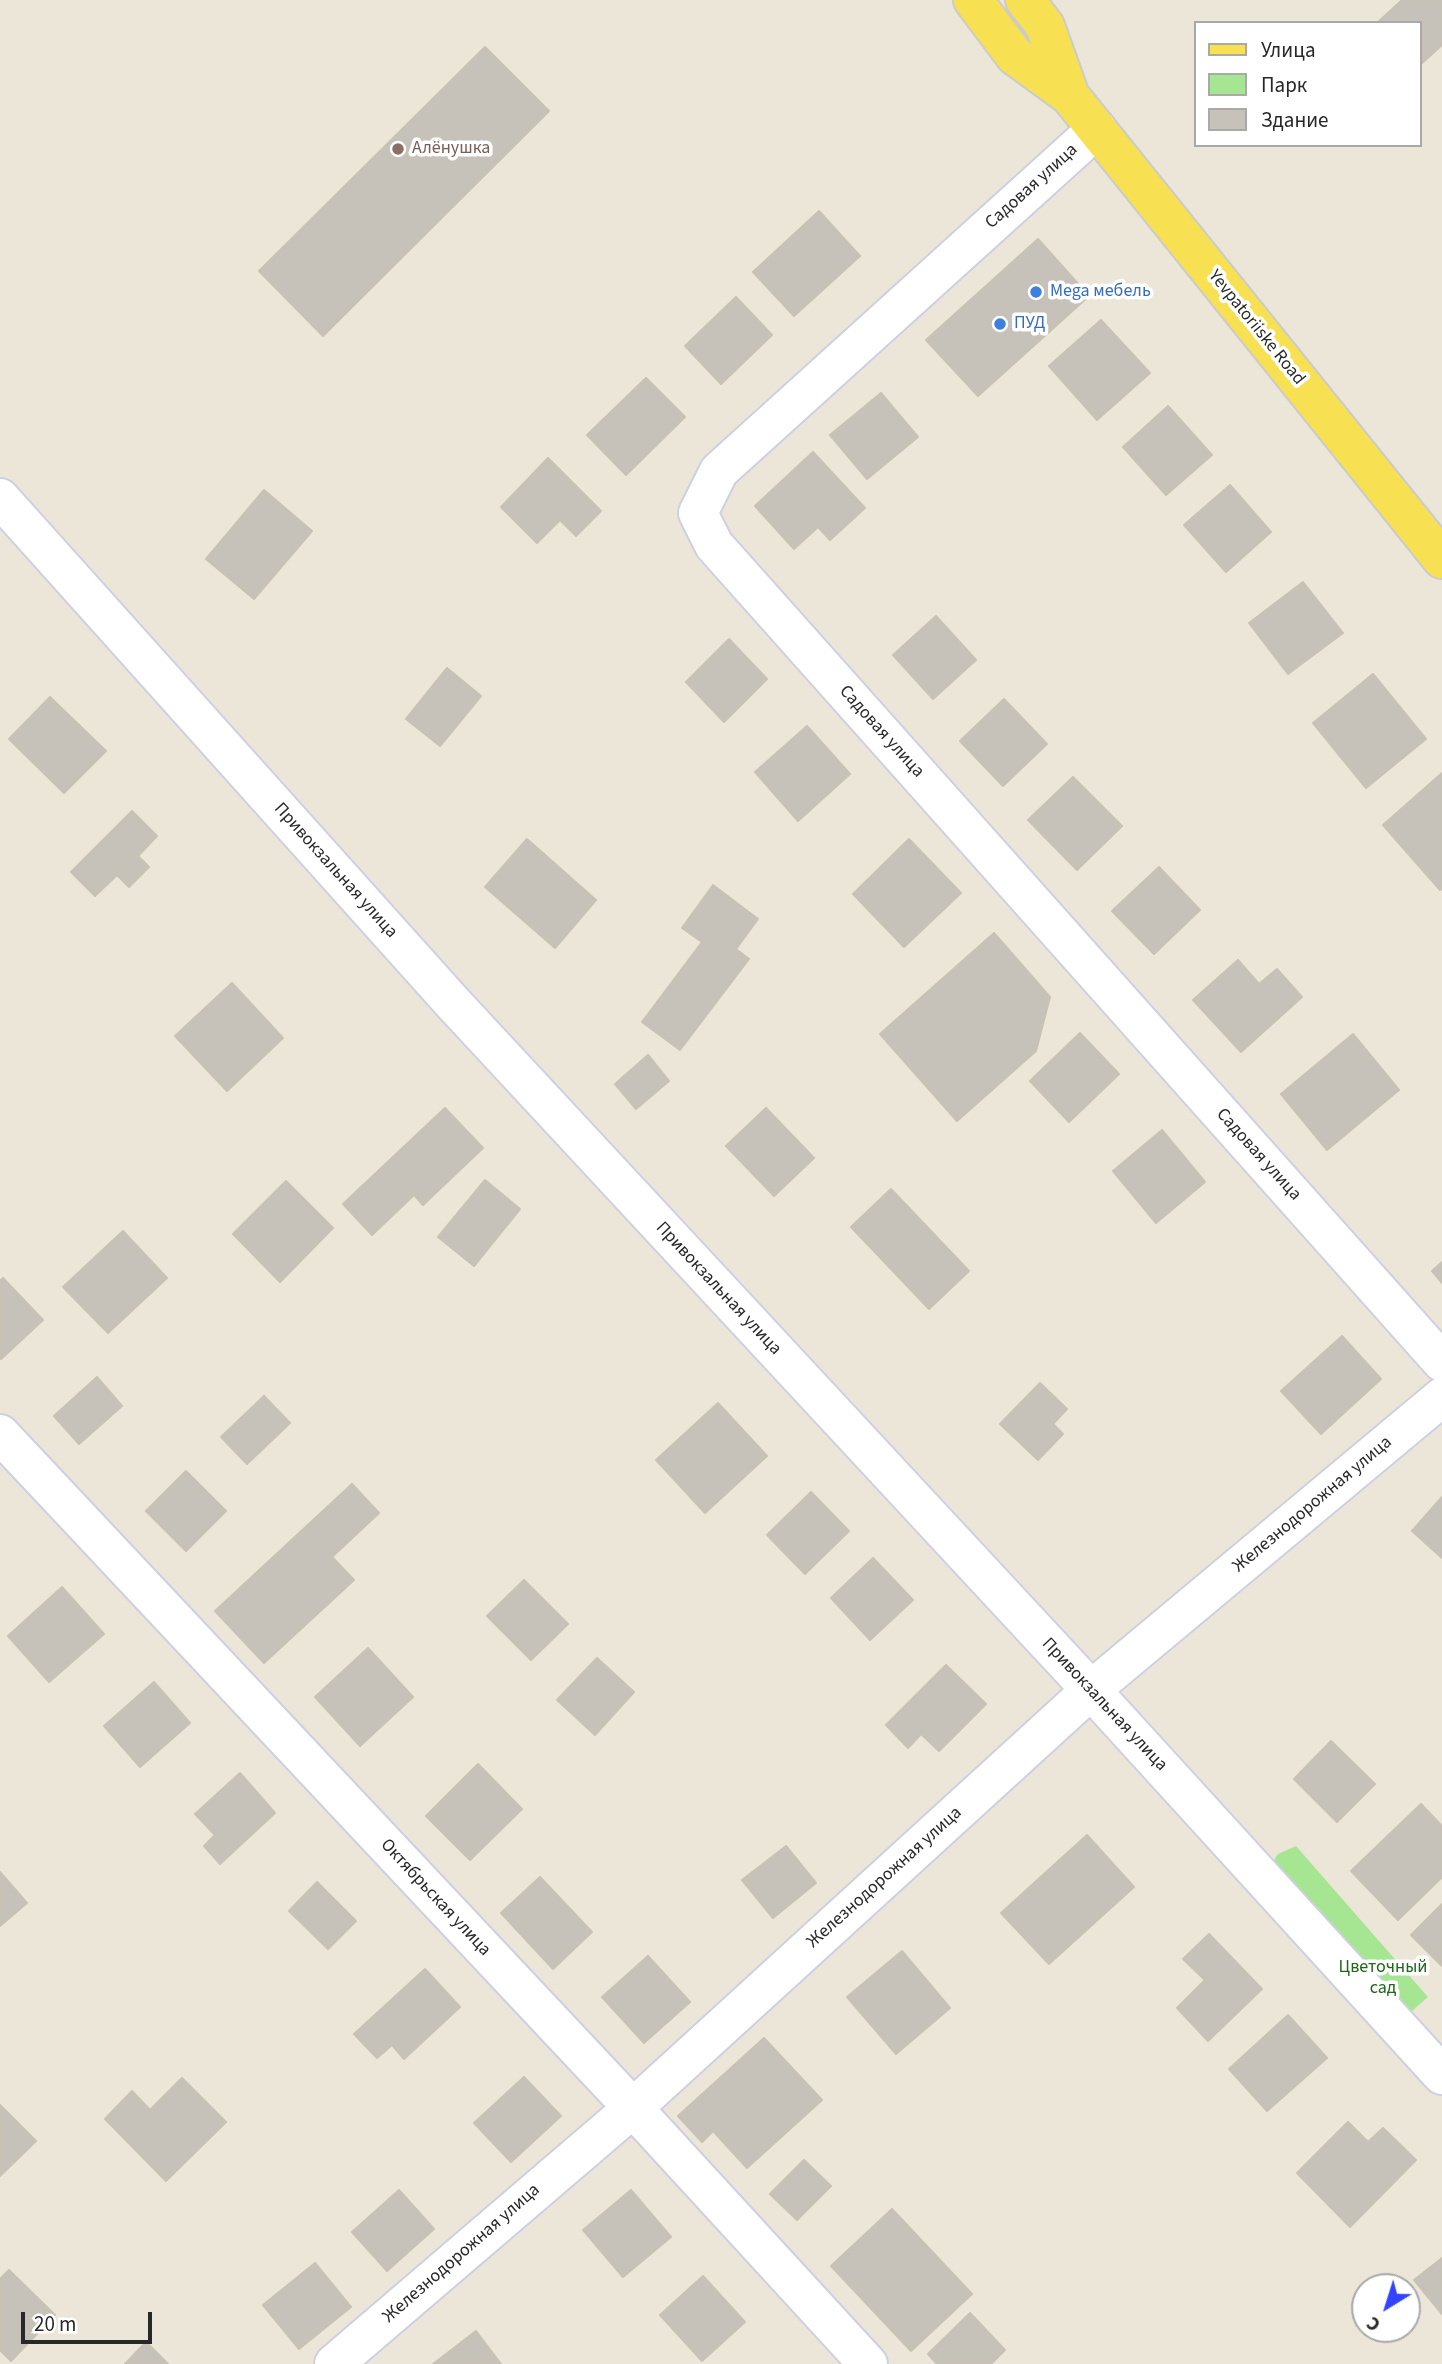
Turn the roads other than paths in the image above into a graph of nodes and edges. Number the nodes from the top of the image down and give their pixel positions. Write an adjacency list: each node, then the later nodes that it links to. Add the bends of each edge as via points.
1 (973, 0): 3 (main road, Yevpatoriiske Road, via 1015,56)
2 (1025, 0): 3 (main road, Yevpatoriiske Road, via 1045,26)
3 (1070, 96): 4 (main road, Yevpatoriiske Road)
4 (1097, 129): 6 (main road, Yevpatoriiske Road); 7 (street, Садовая улица, via 719,471 698,513 715,545)
5 (0, 498): 10 (street, Привокзальная улица, via 452,1002)
6 (1442, 559)
7 (1442, 1362)
8 (1442, 1397): 10 (street, Железнодорожная улица)
9 (0, 1434): 12 (street, Октябрьская улица)
10 (1091, 1690): 11 (street, Привокзальная улица); 12 (street, Железнодорожная улица)
11 (1442, 2075)
12 (633, 2108): 13 (street, Железнодорожная улица); 14 (street, Октябрьская улица)
13 (334, 2364)
14 (868, 2364)

